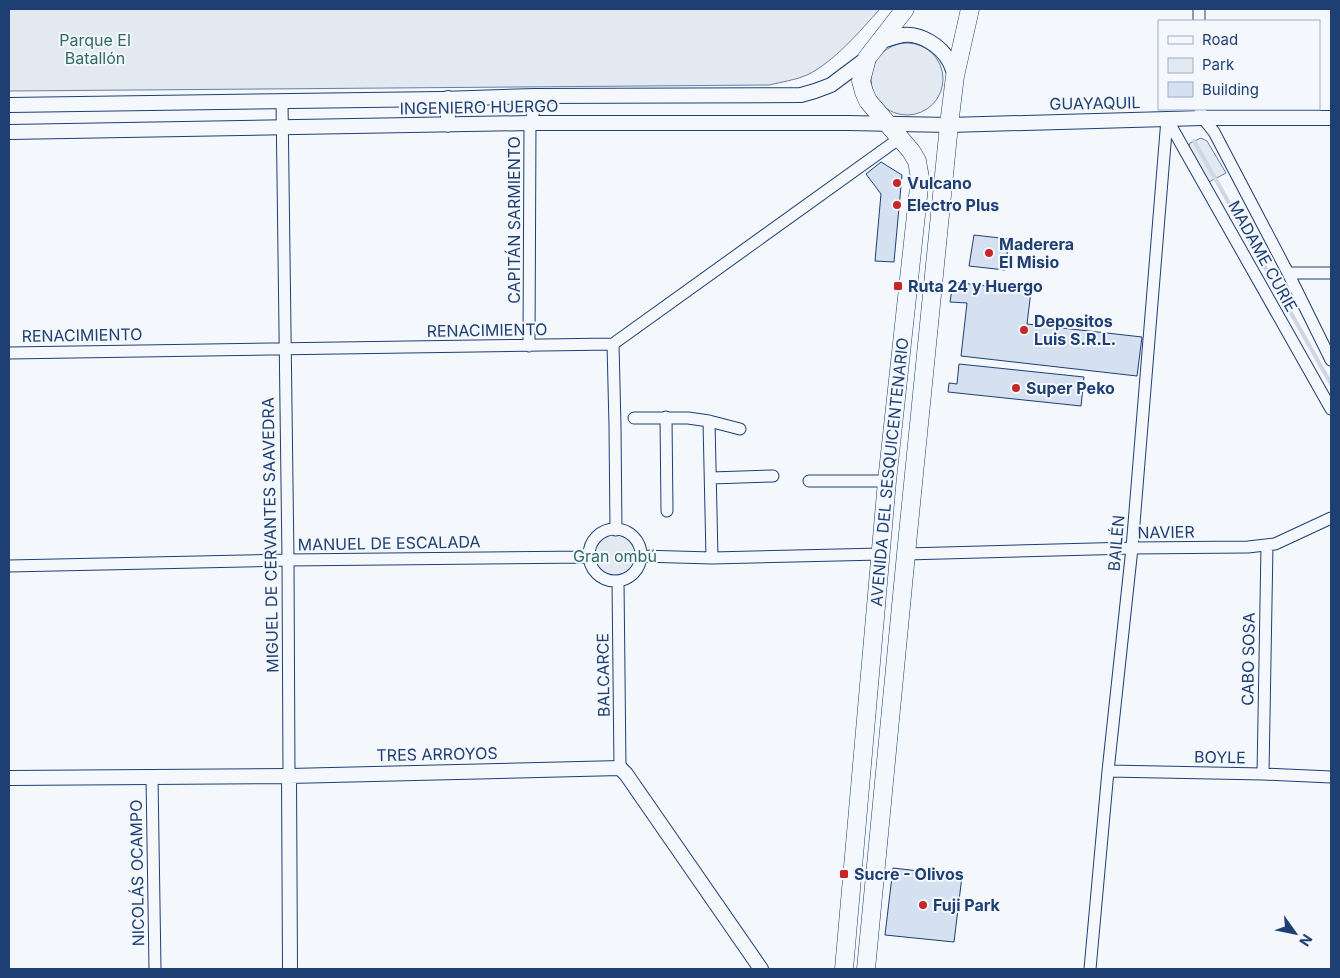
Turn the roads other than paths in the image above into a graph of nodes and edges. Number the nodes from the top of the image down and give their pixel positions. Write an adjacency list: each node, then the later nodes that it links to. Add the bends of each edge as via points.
1 (905, 9): 3 (main road, AVENIDA DEL SESQUICENTENARIO)
2 (970, 9): 5 (main road, AVENIDA DEL SESQUICENTENARIO)
3 (879, 42): 4 (main road, AVENIDA DEL SESQUICENTENARIO); 5 (street, via 904,35 920,37 940,48 950,61)
4 (867, 58): 6 (street, INGENIERO HUERGO, via 831,84 801,95); 15 (main road, AVENIDA DEL SESQUICENTENARIO, via 861,81 864,92)
5 (955, 76): 16 (main road, AVENIDA DEL SESQUICENTENARIO)
6 (535, 96): 7 (street, INGENIERO HUERGO); 13 (street, CAPITÁN SARMIENTO)
7 (448, 98): 8 (street, INGENIERO HUERGO); 14 (street)
8 (282, 101): 9 (street, INGENIERO HUERGO); 17 (street, MIGUEL DE CERVANTES SAAVEDRA)
9 (9, 105)
10 (1202, 113): 11 (street, GUAYAQUIL); 12 (street, GUAYAQUIL); 20 (street, MADAME CURIE)
11 (1331, 118)
12 (1167, 119): 16 (street, GUAYAQUIL); 27 (street, MADAME CURIE); 40 (street, BAILÉN)
13 (530, 123): 14 (street, INGENIERO HUERGO); 15 (street, INGENIERO HUERGO); 23 (street, CAPITÁN SARMIENTO)
14 (448, 124): 17 (street, INGENIERO HUERGO)
15 (889, 124): 16 (street, INGENIERO HUERGO); 19 (main road, AVENIDA DEL SESQUICENTENARIO)
16 (949, 125): 42 (main road, AVENIDA DEL SESQUICENTENARIO)
17 (282, 128): 18 (street, INGENIERO HUERGO); 24 (street, MIGUEL DE CERVANTES SAAVEDRA)
18 (9, 132)
19 (900, 138): 22 (street); 35 (main road, AVENIDA DEL SESQUICENTENARIO, via 917,161 920,178)
20 (1288, 273): 21 (street); 26 (street, MADAME CURIE)
21 (1331, 273)
22 (613, 344): 23 (street, RENACIMIENTO); 38 (street)
23 (529, 346): 24 (street, RENACIMIENTO)
24 (285, 348): 25 (street, RENACIMIENTO); 46 (street, MIGUEL DE CERVANTES SAAVEDRA)
25 (9, 353)
26 (1331, 360)
27 (1331, 409)
28 (666, 417): 29 (street); 30 (street); 36 (street)
29 (634, 418)
30 (709, 420): 31 (street); 33 (street)
31 (740, 429)
32 (773, 476): 33 (street)
33 (711, 478): 45 (street)
34 (809, 481): 35 (street)
35 (888, 481): 41 (main road, AVENIDA DEL SESQUICENTENARIO)
36 (667, 510)
37 (1331, 518): 39 (street, NAVIER)
38 (616, 530): 43 (street, via 624,531 637,540); 44 (street, via 609,530 596,538)
39 (1267, 545): 40 (street, NAVIER); 51 (street, CABO SOSA)
40 (1132, 548): 42 (street, NAVIER); 50 (street, BAILÉN)
41 (881, 554): 45 (street); 59 (main road, AVENIDA DEL SESQUICENTENARIO)
42 (906, 554): 60 (main road, AVENIDA DEL SESQUICENTENARIO)
43 (641, 556): 45 (street); 48 (street, via 632,576)
44 (590, 557): 46 (street, MANUEL DE ESCALADA); 48 (street, via 602,578)
45 (712, 558)
46 (288, 560): 47 (street, MANUEL DE ESCALADA); 52 (street, MIGUEL DE CERVANTES SAAVEDRA)
47 (9, 566)
48 (618, 581): 49 (street, BALCARCE)
49 (620, 768): 52 (street, TRES ARROYOS); 58 (street)
50 (1108, 772): 51 (street, BOYLE); 61 (street, BAILÉN)
51 (1262, 774): 54 (street, BOYLE)
52 (289, 776): 53 (street, TRES ARROYOS); 57 (street, MIGUEL DE CERVANTES SAAVEDRA)
53 (152, 777): 55 (street, TRES ARROYOS); 56 (street, NICOLÁS OCAMPO)
54 (1331, 777)
55 (9, 778)
56 (155, 969)
57 (290, 969)
58 (761, 969)
59 (844, 969)
60 (866, 969)
61 (1090, 969)

